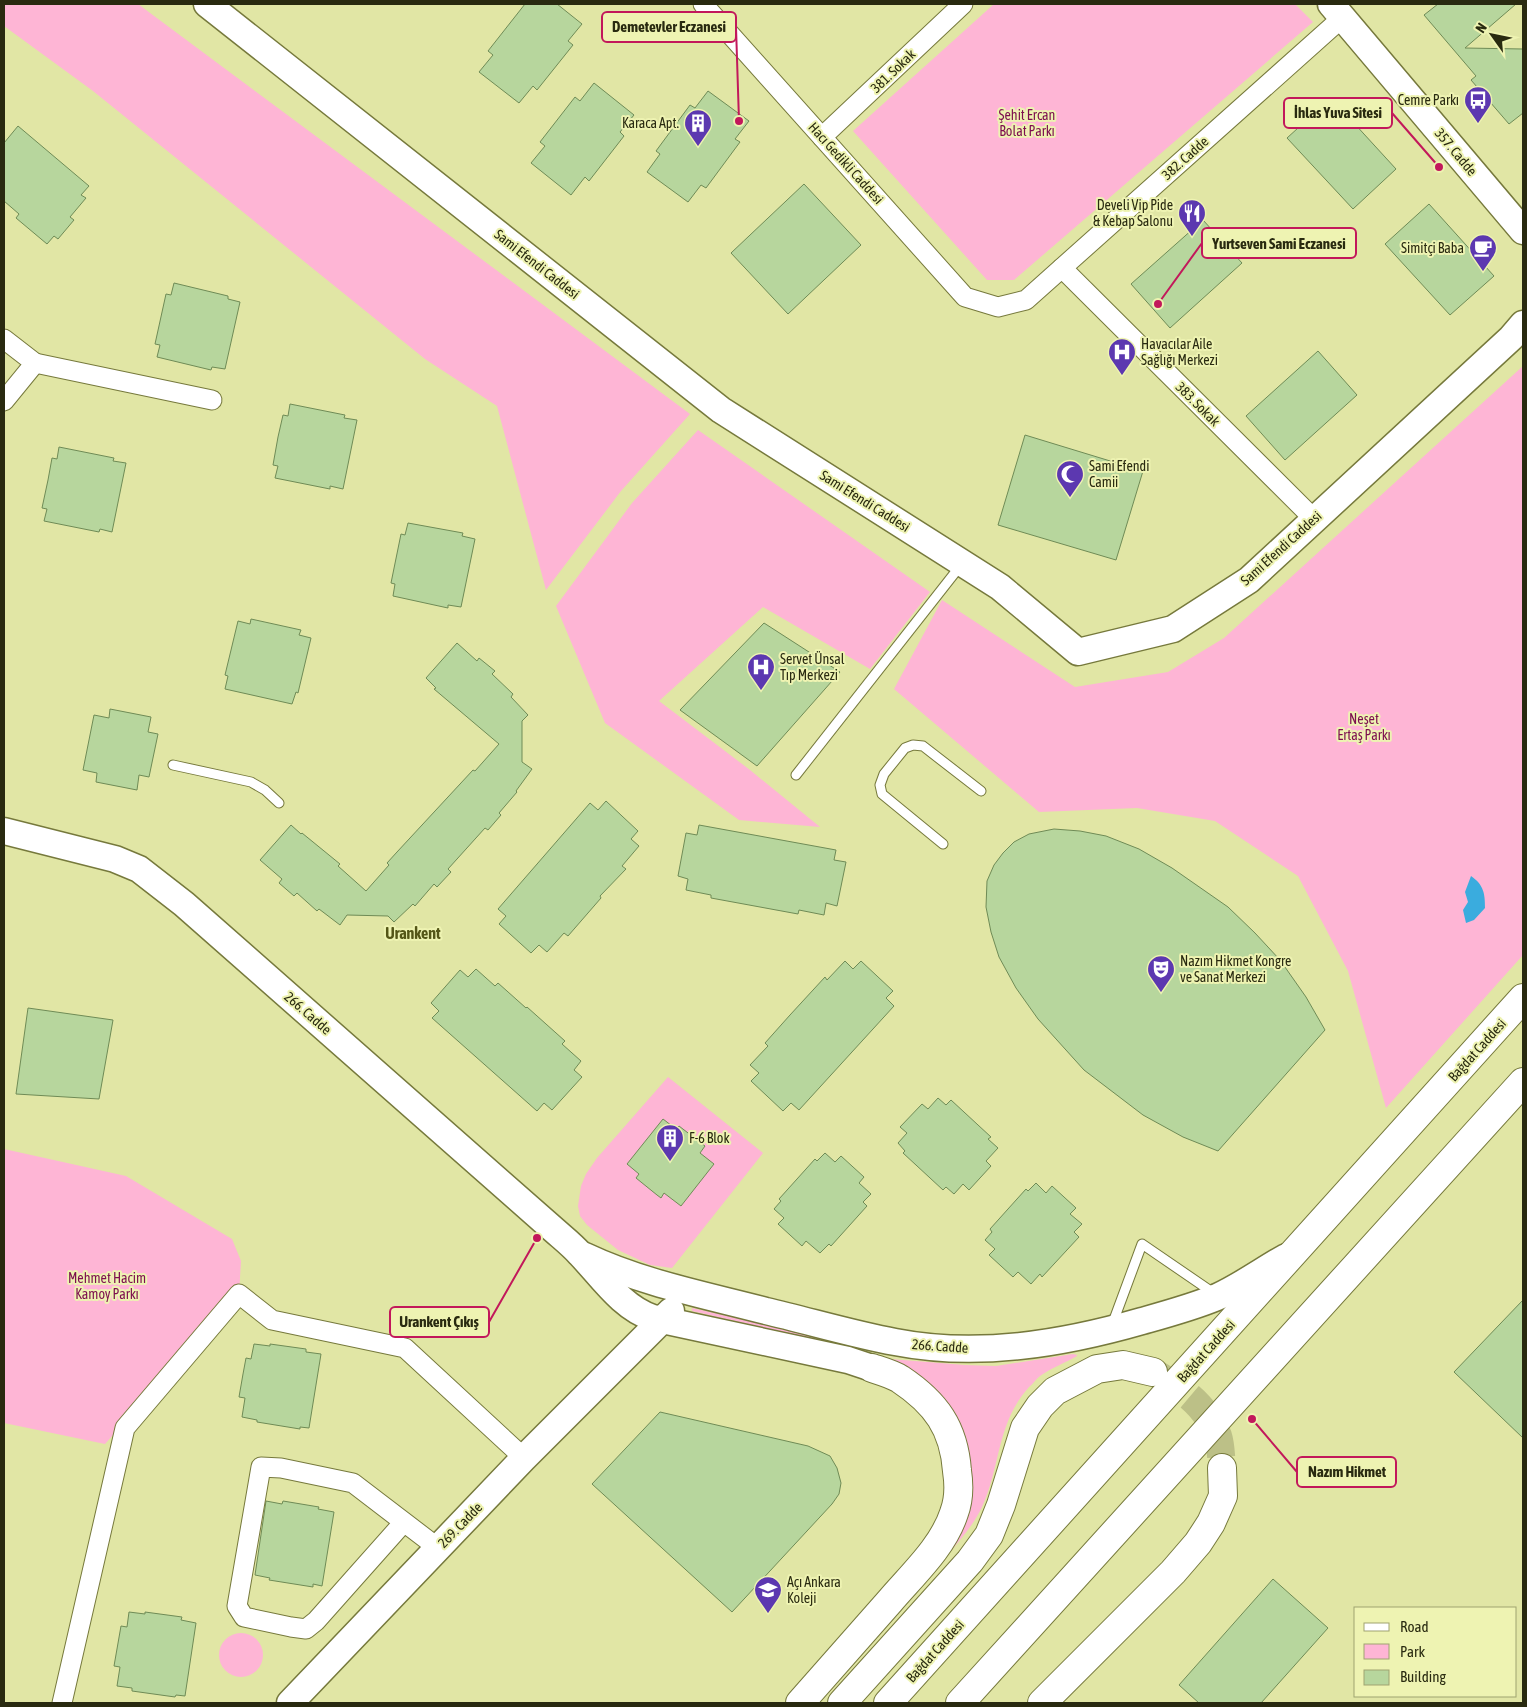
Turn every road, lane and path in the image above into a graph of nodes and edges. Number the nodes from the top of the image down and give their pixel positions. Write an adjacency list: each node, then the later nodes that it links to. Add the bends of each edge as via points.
1 (207, 4): 15 (main road, Sami Efendi Caddesi, via 721,410)
2 (703, 4): 5 (street, Hacı Gedikli Caddesi)
3 (962, 4): 5 (street, 381. Sokak)
4 (1343, 8): 6 (main road, 357. Cadde); 7 (street, 382. Cadde)
5 (822, 137): 8 (street, Hacı Gedikli Caddesi, via 966,297)
6 (1523, 231)
7 (1062, 268): 8 (street, 382. Cadde, via 1026,300); 14 (street, 383. Sokak)
8 (998, 307)
9 (1523, 324): 14 (main road, Sami Efendi Caddesi)
10 (4, 339): 11 (street)
11 (35, 363): 12 (street); 13 (street)
12 (212, 400)
13 (4, 401)
14 (1314, 519): 15 (main road, Sami Efendi Caddesi, via 1248,580 1173,630 1078,652 1000,587)
15 (963, 563): 17 (lane)
16 (173, 765): 19 (lane, via 251,782)
17 (796, 775)
18 (981, 791): 21 (lane, via 918,745 905,748 884,774 880,785 882,794)
19 (279, 803)
20 (4, 831): 25 (main road, 266. Cadde, via 115,859 139,869 184,904)
21 (943, 844)
22 (1523, 998): 24 (main road, Bağdat Caddesi)
23 (1523, 1082): 43 (main road)
24 (1295, 1252): 27 (main road, 266. Cadde); 42 (main road, Bağdat Caddesi)
25 (579, 1253): 26 (main road, 266. Cadde); 28 (main road, 266. Cadde)
26 (660, 1283): 28 (main road, via 640,1291); 29 (main road, via 675,1295 672,1310); 30 (main road, 266. Cadde, via 895,1342 937,1348 988,1349 1041,1344)
27 (1219, 1296): 30 (main road, 266. Cadde, via 1183,1310); 30 (lane, via 1142,1244)
28 (636, 1310): 29 (main road, 266. Cadde); 31 (main road)
29 (662, 1320): 31 (main road, 269. Cadde); 32 (main road, 266. Cadde)
30 (1110, 1330)
31 (632, 1349): 34 (main road, 269. Cadde)
32 (872, 1368): 40 (main road, via 898,1378 921,1396 939,1415 951,1435 958,1485 955,1512 927,1559)
33 (1153, 1372): 41 (main road, via 1123,1365 1097,1369 1054,1391 1025,1428 988,1535 970,1561)
34 (524, 1458): 37 (main road, 269. Cadde); 38 (street, via 405,1348 272,1320 239,1294 125,1428)
35 (1222, 1468): 44 (main road, via 1222,1496 1198,1543)
36 (404, 1522): 36 (street, via 353,1483 261,1467 237,1606 244,1617 306,1629); 37 (street)
37 (438, 1548): 39 (main road, 269. Cadde)
38 (62, 1703)
39 (290, 1703)
40 (800, 1703)
41 (842, 1703)
42 (888, 1703)
43 (960, 1703)
44 (1042, 1703)

